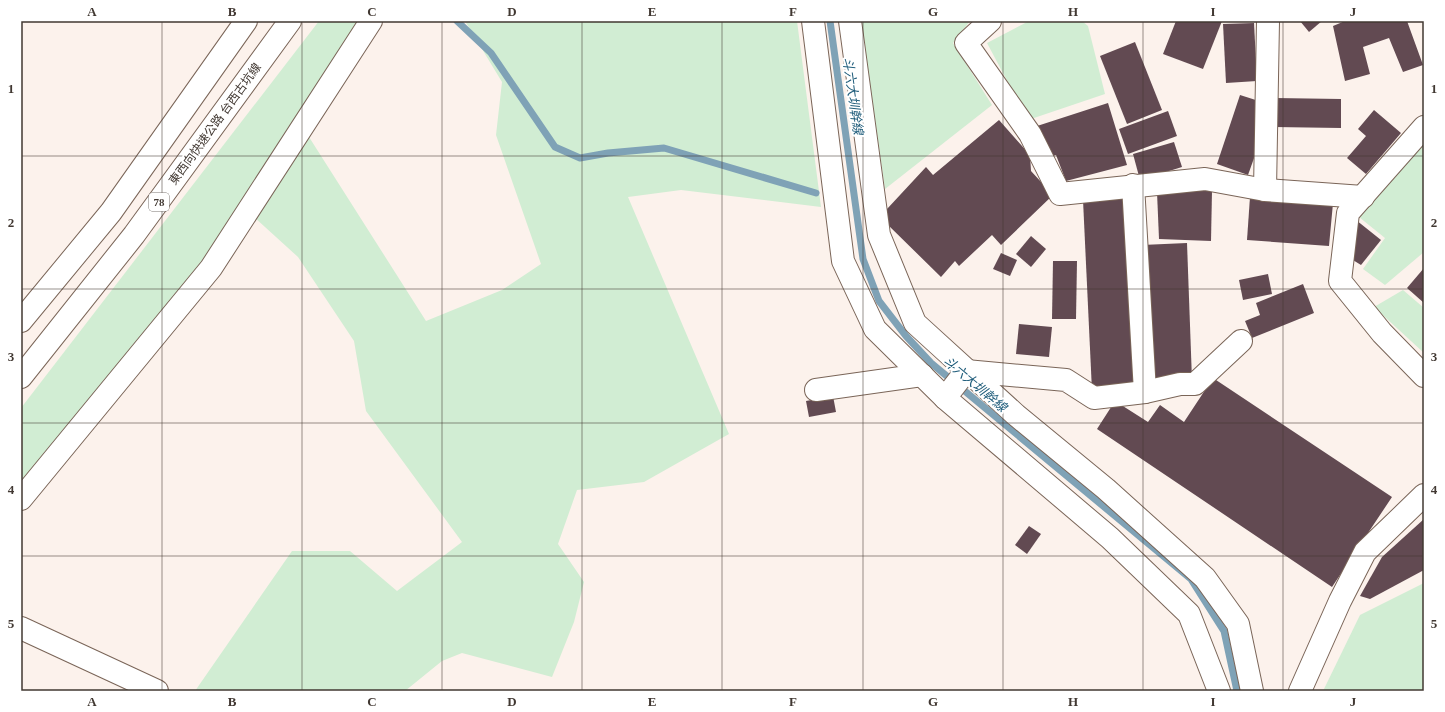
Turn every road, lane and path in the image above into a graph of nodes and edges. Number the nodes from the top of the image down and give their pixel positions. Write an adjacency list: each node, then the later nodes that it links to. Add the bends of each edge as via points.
1 (246, 21): 12 (main road, via 111,212)
2 (290, 21): 17 (main road, 東西向快速公路 台西古坑線 / 78, via 134,235)
3 (371, 21): 22 (main road, via 211,268)
4 (813, 21): 15 (main road, via 844,261 875,329)
5 (850, 21): 14 (main road, via 879,235 915,323)
6 (990, 21): 9 (main road, via 966,43 1030,134 1060,194)
7 (1268, 21): 10 (main road)
8 (1424, 127): 11 (main road)
9 (1133, 185): 10 (main road, via 1205,179); 19 (main road)
10 (1265, 190): 11 (main road)
11 (1363, 196): 16 (main road, via 1348,213 1340,281 1382,333)
12 (21, 321)
13 (1241, 341): 19 (main road, via 1194,384 1180,384)
14 (966, 371): 19 (main road, via 1066,380 1094,398); 20 (main road); 26 (main road, via 1106,488 1205,578 1238,624)
15 (922, 375): 18 (main road); 20 (main road)
16 (1424, 376)
17 (21, 377)
18 (816, 390)
19 (1144, 392)
20 (945, 398): 25 (main road, via 1110,538 1189,614)
21 (1424, 495): 27 (main road, via 1365,552)
22 (21, 499)
23 (21, 628): 24 (main road)
24 (157, 691)
25 (1219, 691)
26 (1252, 691)
27 (1300, 691)

